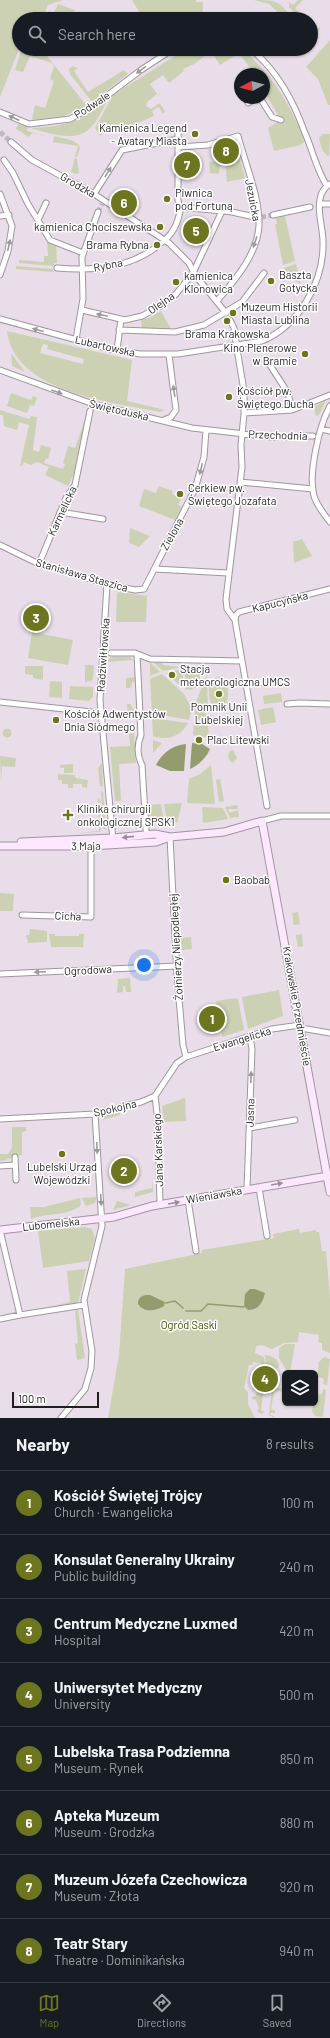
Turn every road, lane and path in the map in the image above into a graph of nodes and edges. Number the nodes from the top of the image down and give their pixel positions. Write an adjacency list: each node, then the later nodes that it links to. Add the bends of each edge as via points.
1 (163, 56): 4 (street, Podwale, one-way to 4, via 92,107 70,119 29,124)
2 (258, 56): 11 (street, via 283,84 306,133 318,172)
3 (264, 104): 5 (street, via 272,117)
4 (0, 112)
5 (281, 120)
6 (178, 132): 7 (street)
7 (178, 139): 9 (street); 13 (street, one-way to 7, via 122,150)
8 (11, 142): 13 (street, Grodzka, via 32,160)
9 (179, 147): 17 (street, via 178,200); 24 (street, Jezuicka, via 208,145 238,136)
10 (4, 160): 25 (street)
11 (328, 185): 15 (street, via 320,196)
12 (0, 194): 21 (street)
13 (94, 194): 26 (street, Grodzka)
14 (46, 203): 25 (street)
15 (320, 204): 16 (street); 41 (street, Lubartowska, via 323,254 317,279 307,301 291,321 274,335 258,342)
16 (330, 204)
17 (181, 207): 19 (street); 26 (street, via 174,230)
18 (310, 207): 22 (street)
19 (222, 211): 24 (street); 31 (street, Olejna)
20 (98, 212): 27 (street)
21 (9, 215): 23 (street); 32 (street, one-way to 21, via 12,232)
22 (272, 215)
23 (0, 216)
24 (259, 218): 33 (street, Jezuicka, one-way to 33, via 258,230 249,257)
25 (38, 220): 27 (street, via 50,240)
26 (165, 241): 29 (street, Rybna, via 134,260); 31 (street, Grodzka, via 189,263)
27 (83, 253): 29 (street)
28 (58, 268): 29 (street, Rybna)
29 (83, 270): 34 (street)
30 (264, 273): 35 (street, via 244,300)
31 (194, 274): 33 (street, Grodzka); 37 (street, Olejna, via 176,294 152,312)
32 (0, 275)
33 (217, 301): 35 (street, Grodzka)
34 (82, 310): 37 (street, Olejna, one-way to 34); 40 (street)
35 (226, 312): 39 (street, via 204,325 176,332)
36 (0, 319): 40 (street, Lubartowska, one-way to 36)
37 (121, 319): 39 (street)
38 (230, 320): 41 (street, via 234,327)
39 (119, 330): 42 (street)
40 (76, 339): 42 (street, Lubartowska)
41 (236, 346): 43 (street, Lubartowska); 50 (street, via 243,378)
42 (117, 350): 43 (street, Lubartowska)
43 (169, 355): 51 (street, one-way to 43, via 171,417 176,410)
44 (268, 362): 48 (street, via 288,393)
45 (0, 370): 51 (street, Świętoduska, one-way to 51, via 93,404)
46 (330, 395): 48 (street)
47 (330, 406): 52 (street)
48 (292, 410): 50 (street)
49 (90, 411): 59 (street, Karmelicka, via 75,485)
50 (244, 413): 55 (street)
51 (164, 420): 53 (street, Świętoduska)
52 (320, 429): 54 (street); 58 (street, via 312,478)
53 (206, 430): 55 (street, Świętoduska); 64 (street, Zielona, one-way to 64, via 204,457 198,481)
54 (330, 431)
55 (242, 434): 56 (street, Przechodnia, via 272,437); 57 (street)
56 (313, 436)
57 (240, 482): 58 (street); 65 (street)
58 (313, 489): 61 (street, via 318,506)
59 (60, 512): 60 (street); 63 (street, Karmelicka)
60 (103, 518)
61 (330, 522)
62 (0, 545): 63 (street, Stanisława Staszica)
63 (39, 564): 66 (street, Stanisława Staszica)
64 (155, 569): 65 (street); 66 (street, Stanisława Staszica, via 147,586 142,590)
65 (228, 573): 68 (street, via 227,609)
66 (107, 584): 75 (street, Radziwiłłowska, via 106,627 100,680)
67 (330, 589): 68 (street, Kapucyńska, via 239,612)
68 (235, 620): 71 (street)
69 (111, 653): 70 (street)
70 (137, 654): 71 (street, via 150,659); 79 (street, via 142,735 138,742)
71 (242, 661): 76 (street)
72 (0, 702): 75 (street)
73 (287, 704): 74 (street)
74 (330, 704)
75 (101, 713): 81 (street, Radziwiłłowska)
76 (267, 806)
77 (330, 816): 78 (street, via 281,816)
78 (262, 821): 80 (street, 3 Maja, via 218,833); 88 (street, Krakowskie Przedmieście)
79 (146, 830)
80 (170, 837): 81 (street, 3 Maja, via 155,834); 86 (street, Żołnierzy Niepodległej)
81 (113, 841): 82 (street, 3 Maja); 84 (street, 3 Maja)
82 (0, 843)
83 (0, 846): 84 (street, 3 Maja)
84 (91, 846): 85 (street, Cicha, via 90,917)
85 (22, 915)
86 (177, 966): 87 (street, Ogrodowa, one-way to 87); 91 (street, Żołnierzy Niepodległej)
87 (0, 974)
88 (300, 1026): 89 (street, Ewangelicka); 90 (street, Ewangelicka, via 285,1026); 100 (street, Krakowskie Przedmieście)
89 (330, 1033)
90 (250, 1037): 91 (street, Ewangelicka); 96 (street, Jasna, one-way to 90)
91 (186, 1057): 92 (street, via 177,1063)
92 (155, 1096): 93 (street, Spokojna); 106 (street, Jana Karskiego)
93 (96, 1114): 94 (street, Spokojna); 107 (street, one-way to 107)
94 (0, 1119)
95 (295, 1120): 96 (street)
96 (250, 1128): 103 (street, Jasna)
97 (15, 1157): 98 (street)
98 (16, 1165): 99 (street); 101 (street)
99 (0, 1166)
100 (328, 1176): 102 (street, Wieniawska, one-way to 100); 104 (street, Krakowskie Przedmieście)
101 (16, 1180)
102 (259, 1188): 103 (street, Wieniawska); 109 (street)
103 (247, 1189): 105 (street, Wieniawska)
104 (330, 1192)
105 (188, 1200): 106 (street, Wieniawska, one-way to 105); 110 (street)
106 (160, 1205): 107 (street, Wieniawska, via 116,1217)
107 (102, 1218): 108 (street, Lubomelska); 111 (street, via 101,1237)
108 (0, 1230): 112 (street)
109 (267, 1236)
110 (196, 1251)
111 (84, 1305): 112 (street); 114 (street, via 92,1351 91,1372 83,1393)
112 (20, 1316): 113 (street)
113 (0, 1319)
114 (61, 1418)

